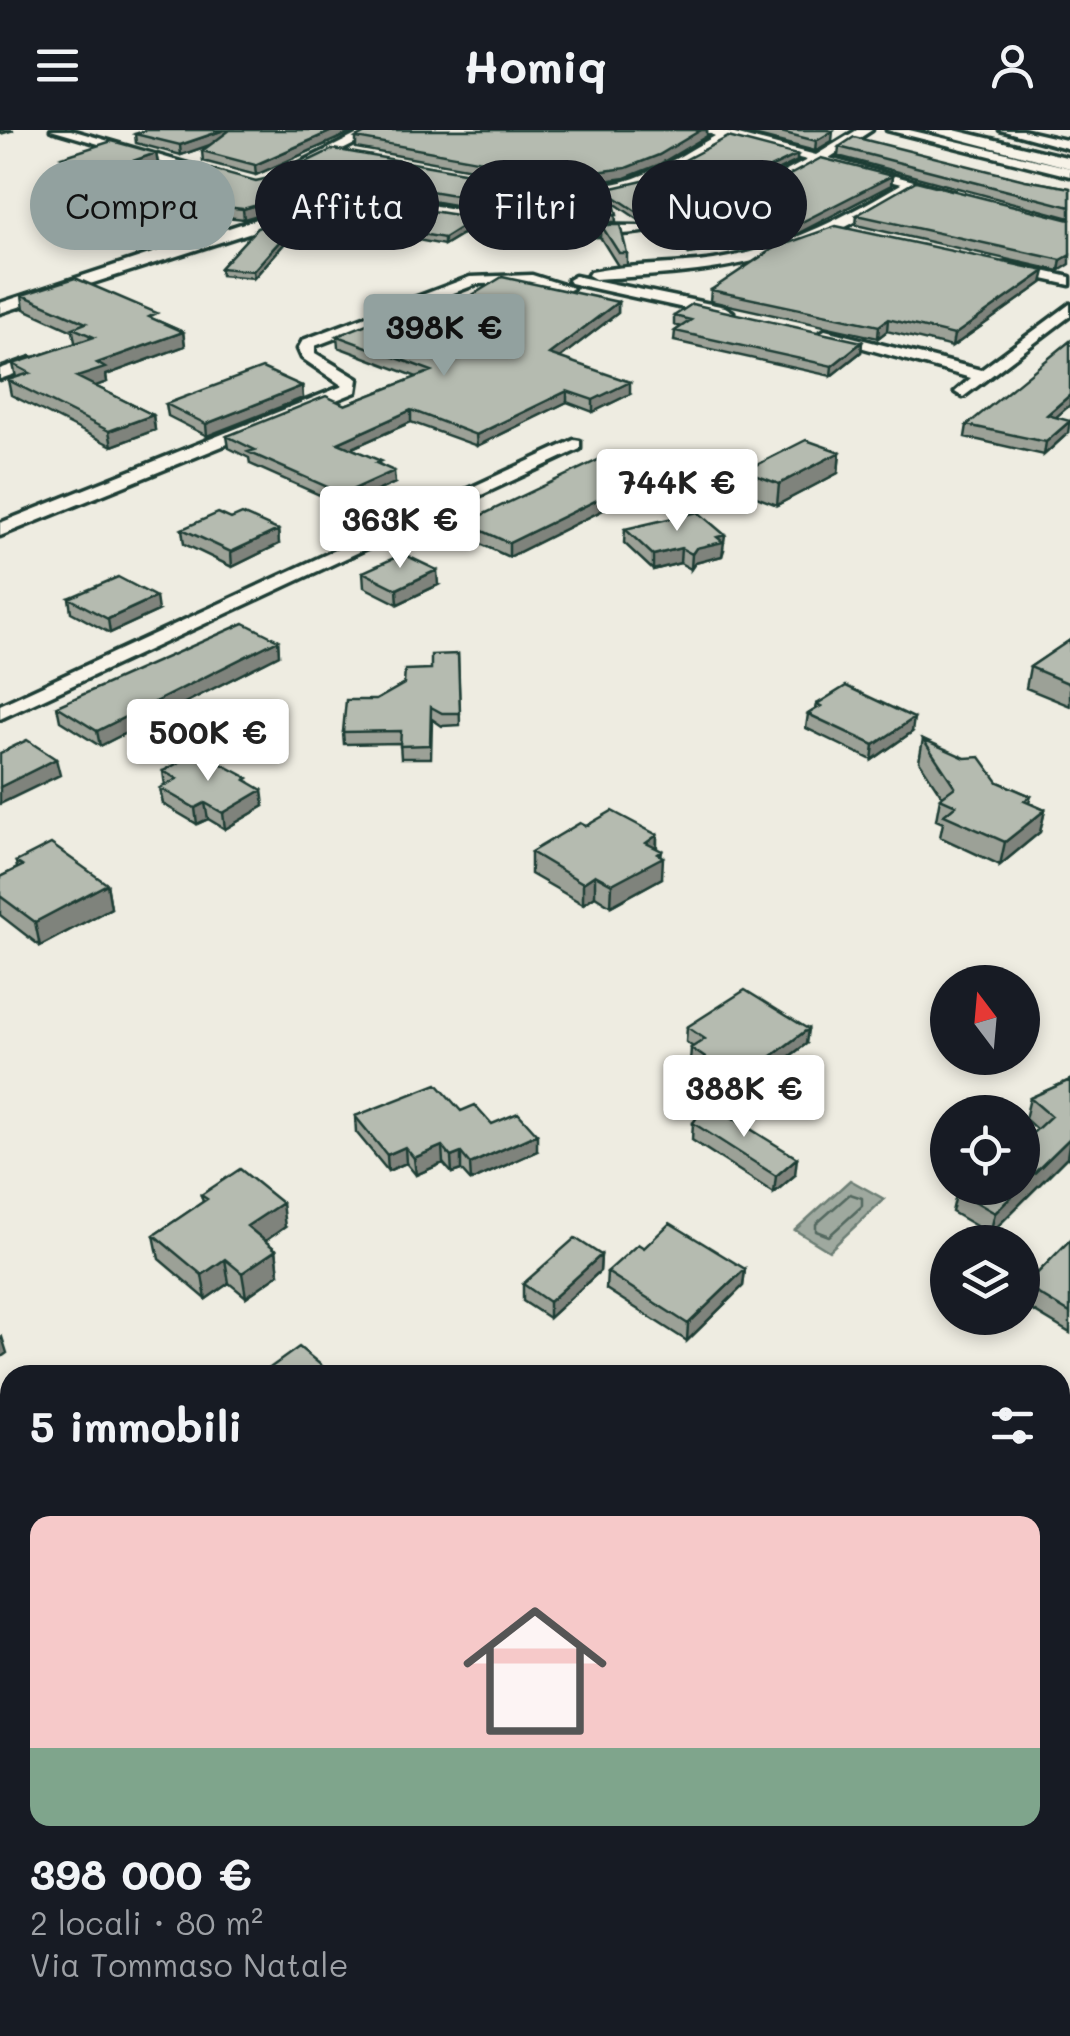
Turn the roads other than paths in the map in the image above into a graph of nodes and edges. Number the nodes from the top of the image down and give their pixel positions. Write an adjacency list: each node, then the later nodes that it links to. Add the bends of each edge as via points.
1 (376, 130): 11 (street)
2 (703, 130): 9 (street)
3 (866, 130): 14 (street)
4 (893, 130): 18 (street)
5 (933, 130): 17 (street)
6 (966, 130): 12 (street)
7 (1006, 130): 10 (street)
8 (68, 131): 15 (street)
9 (725, 136): 14 (street); 20 (street)
10 (1070, 145)
11 (331, 150): 13 (street); 16 (street)
12 (1070, 154)
13 (368, 156)
14 (818, 159): 19 (street); 27 (street, via 724,210 660,227 544,230 370,201 323,202)
15 (167, 160)
16 (311, 160)
17 (1070, 162)
18 (1070, 172)
19 (912, 183): 21 (street); 22 (street)
20 (612, 188)
21 (964, 196)
22 (832, 228): 23 (street); 26 (street, via 745,259 578,276)
23 (850, 232)
24 (997, 265): 25 (street)
25 (1070, 281)
26 (570, 284): 29 (street); 36 (street, via 475,280 310,343 308,355 352,382 350,389)
27 (0, 308)
28 (1070, 309): 33 (street)
29 (749, 318)
30 (804, 330): 33 (street)
31 (31, 363): 32 (street)
32 (0, 374)
33 (984, 376): 34 (street)
34 (963, 392)
35 (574, 445): 37 (street)
36 (0, 530)
37 (0, 713)

